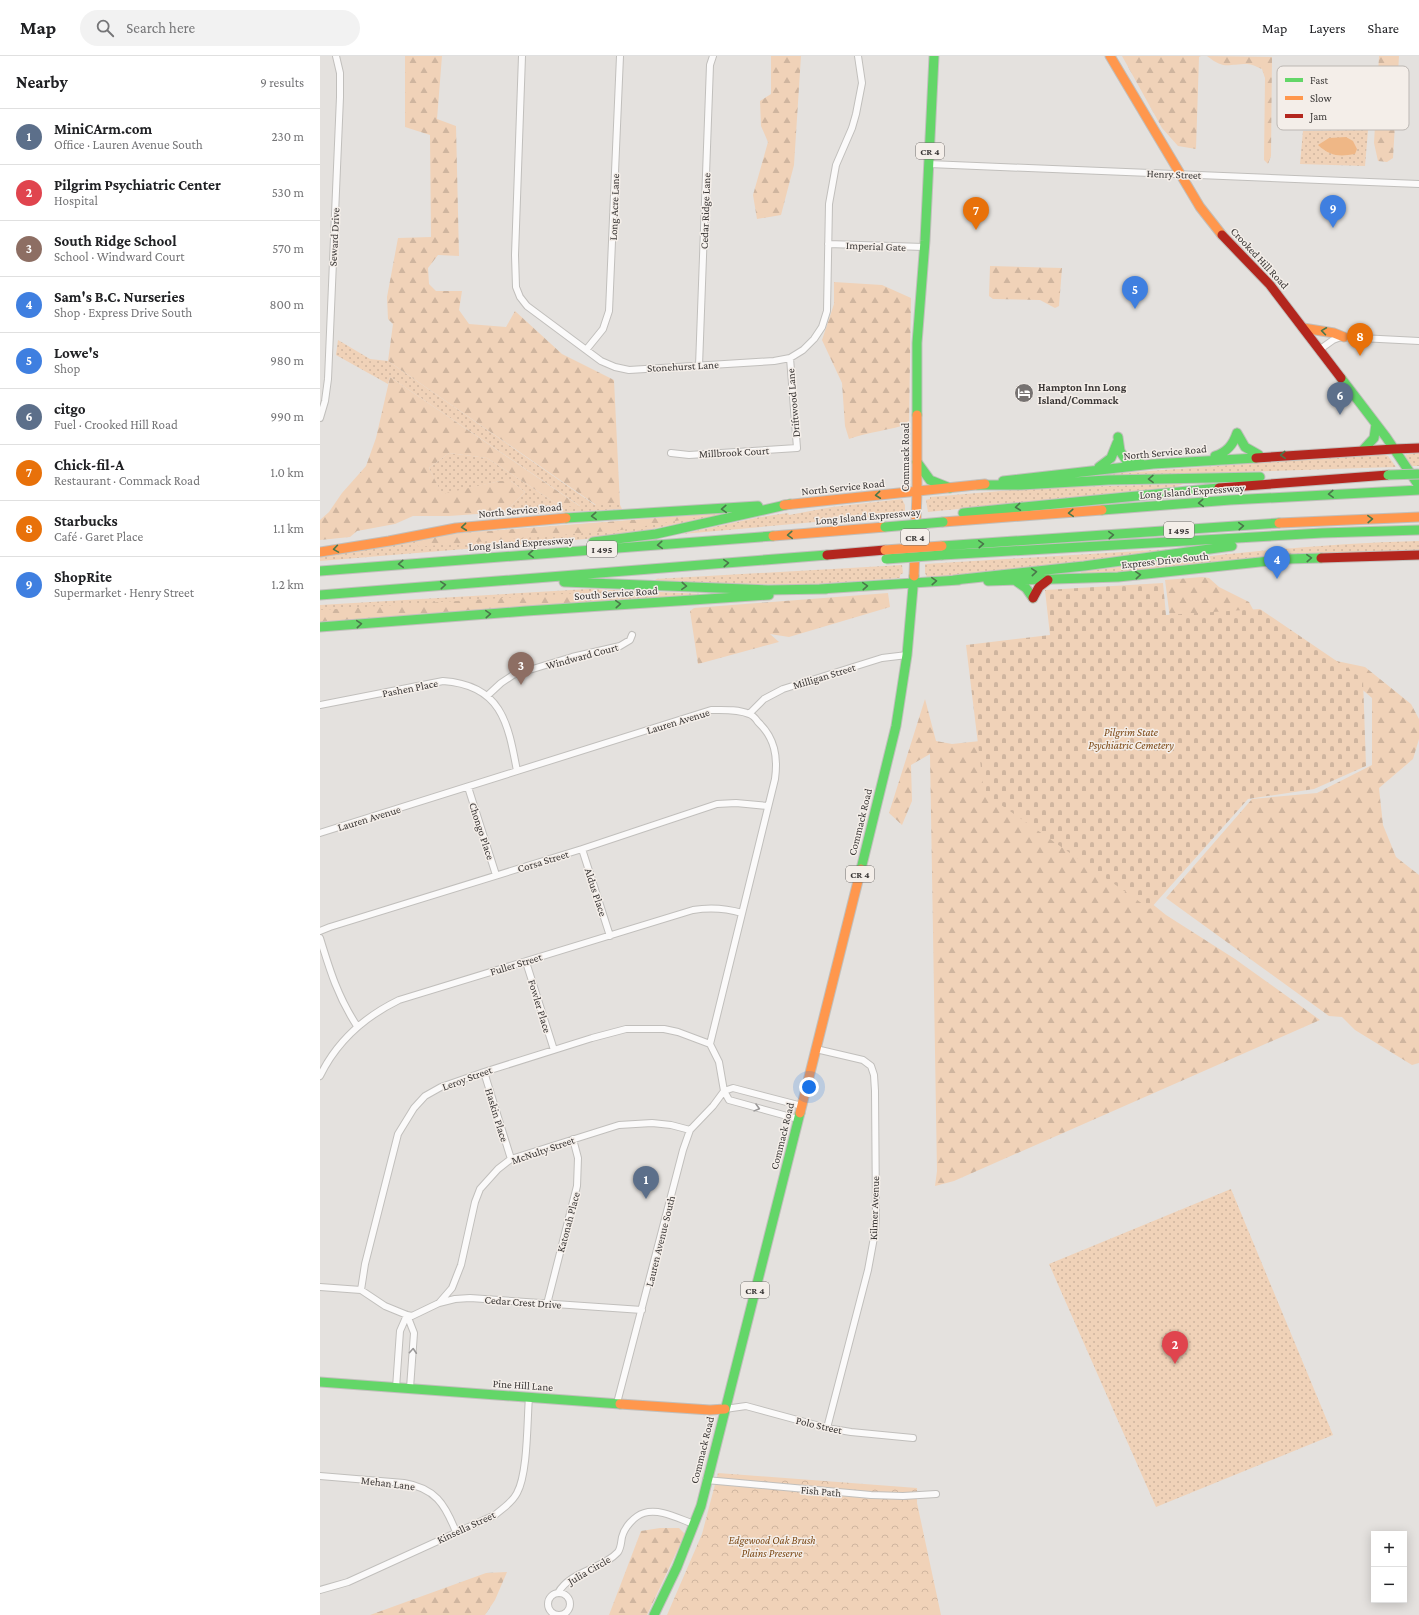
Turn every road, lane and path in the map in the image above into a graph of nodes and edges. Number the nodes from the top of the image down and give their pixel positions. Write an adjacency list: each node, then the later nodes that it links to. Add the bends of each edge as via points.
1 (336, 56): 20 (street, Seward Drive, via 340,73 340,98 329,354 325,401)
2 (522, 56): 16 (street, Stonehurst Lane, via 516,286 527,306)
3 (620, 56): 16 (street, Long Acre Lane, via 609,311 603,329)
4 (713, 56): 19 (street, Cedar Ridge Lane, via 710,65)
5 (858, 56): 11 (street, Stonehurst Lane, via 861,90 852,128 836,165 829,204)
6 (934, 56): 8 (main road, Commack Road / CR 4)
7 (1110, 56): 9 (main road, Crooked Hill Road)
8 (929, 164): 9 (street, Henry Street); 12 (main road, Commack Road / CR 4)
9 (1179, 174): 10 (street, Henry Street); 13 (main road, Crooked Hill Road, via 1214,225 1263,276)
10 (1419, 184)
11 (828, 244): 12 (street, Imperial Gate); 18 (street, Stonehurst Lane, via 827,311 822,327 803,350)
12 (924, 247): 29 (main road, Commack Road / CR 4, via 918,343)
13 (1303, 328): 14 (main road, one-way to 13); 17 (main road, Crooked Hill Road)
14 (1344, 336): 15 (street); 17 (street, via 1332,340)
15 (1419, 341)
16 (586, 350): 19 (street, Stonehurst Lane, via 601,361 629,370)
17 (1319, 350): 21 (main road, Crooked Hill Road)
18 (790, 358): 19 (street, Stonehurst Lane); 22 (street, Driftwood Lane)
19 (699, 366)
20 (320, 418)
21 (1376, 424): 24 (main road, Crooked Hill Road); 25 (main road, via 1374,440)
22 (797, 448): 26 (street, Millbrook Court, via 689,455)
23 (1419, 448): 24 (main road, North Service Road)
24 (1394, 449): 25 (main road, North Service Road); 35 (main road, Crooked Hill Road)
25 (1363, 450): 27 (main road, North Service Road, one-way to 27)
26 (671, 453)
27 (1264, 456): 28 (main road, North Service Road); 28 (main road, via 1245,449 1237,433 1228,451)
28 (1194, 461): 30 (main road, North Service Road)
29 (917, 462): 36 (main road, via 930,480); 38 (main road, Commack Road / CR 4)
30 (1153, 464): 31 (main road, North Service Road); 31 (main road, via 1126,460 1120,451 1118,437 1113,457 1108,463)
31 (1092, 470): 34 (main road, North Service Road)
32 (1419, 474): 33 (main road, bridge)
33 (1330, 479): 34 (main road, one-way to 34, via 1265,477); 41 (main road, one-way to 41, via 1190,490)
34 (978, 485): 36 (main road, North Service Road)
35 (1419, 486)
36 (950, 488): 38 (main road, North Service Road)
37 (1419, 490): 41 (main road, Long Island Expressway / I 495, one-way to 41)
38 (917, 492): 39 (main road, North Service Road, one-way to 39); 53 (main road, Commack Road / CR 4)
39 (790, 504): 45 (main road, North Service Road, one-way to 45, via 522,521 456,528); 46 (main road, via 656,534 595,542)
40 (1418, 517): 44 (main road, I 495, one-way to 40, via 1298,522)
41 (943, 518): 46 (main road, Long Island Expressway / I 495, one-way to 46, via 810,533)
42 (1419, 530): 43 (main road)
43 (1322, 533): 44 (main road); 50 (main road, one-way to 43, via 1270,543)
44 (942, 551): 49 (main road, I 495, one-way to 44, bridge, via 811,556)
45 (320, 552)
46 (565, 552): 48 (main road, Long Island Expressway / I 495, one-way to 48)
47 (1419, 555): 51 (main road, Express Drive South, one-way to 47, via 1134,576 1288,559)
48 (320, 571)
49 (519, 578): 54 (main road, one-way to 54, via 759,590); 55 (main road, I 495, one-way to 49)
50 (954, 580): 52 (main road, Express Drive South); 53 (main road, Express Drive South, one-way to 50)
51 (1048, 580): 52 (main road, Express Drive South); 52 (main road, via 1039,587 1033,598 1025,586)
52 (1015, 581)
53 (914, 582): 54 (main road, South Service Road, one-way to 53); 58 (main road, Commack Road / CR 4)
54 (826, 588): 56 (main road, South Service Road, one-way to 54, via 708,600)
55 (320, 595)
56 (320, 627)
57 (632, 635): 59 (street, Windward Court, via 630,640 620,646 513,675)
58 (907, 655): 61 (street, Milligan Street, via 882,658 783,689 764,700); 75 (main road, Commack Road / CR 4, via 896,726)
59 (488, 695): 60 (street, Pashen Place, via 459,682 443,681); 62 (street, Pashen Place, via 501,712 507,726)
60 (320, 705)
61 (749, 714): 62 (street, Lauren Avenue, via 711,710); 64 (street, via 767,732 774,745 777,762)
62 (518, 771): 63 (street, Lauren Avenue)
63 (468, 787): 65 (street, Lauren Avenue); 67 (street, Chongo Place)
64 (768, 806): 66 (street, Corsa Street, via 717,804); 68 (street)
65 (320, 833)
66 (582, 849): 67 (street, Corsa Street); 70 (street, Aldus Place)
67 (496, 875): 69 (street, Corsa Street)
68 (742, 913): 70 (street, Fuller Street, via 708,907); 74 (street)
69 (320, 931)
70 (610, 936): 72 (street, Fuller Street)
71 (320, 938): 73 (street, via 341,1000)
72 (526, 962): 73 (street, Fuller Street, via 407,997 387,1006); 76 (street, Fowler Place)
73 (357, 1026): 78 (street, Fuller Street, via 333,1053)
74 (710, 1044): 76 (street, Leroy Street, via 671,1031 640,1028 606,1034); 79 (street, via 719,1062)
75 (816, 1049): 80 (main road, Commack Road / CR 4); 97 (street, Kilmer Avenue, via 863,1060 871,1066 875,1091 875,1232 868,1270)
76 (554, 1050): 77 (street, Leroy Street)
77 (484, 1072): 84 (street, Haskin Place); 86 (street, Leroy Street, via 441,1087 425,1096 405,1120 398,1134 372,1233)
78 (320, 1076)
79 (724, 1091): 80 (street, via 733,1088); 81 (street, one-way to 81, via 729,1100); 82 (street, Lauren Avenue South)
80 (802, 1106): 81 (main road, Commack Road / CR 4)
81 (798, 1119): 96 (main road, Commack Road / CR 4)
82 (690, 1130): 83 (street, McNulty Street, via 671,1125 635,1123 619,1125); 89 (street, Lauren Avenue South)
83 (573, 1139): 84 (street, McNulty Street); 88 (street, Katonah Place, via 578,1158 577,1186)
84 (511, 1159): 87 (street, McNulty Street, via 480,1189 461,1265 452,1288)
85 (320, 1287): 86 (street)
86 (361, 1290): 90 (street, via 385,1306)
87 (439, 1303): 88 (street, Cedar Crest Drive, via 455,1298 470,1298); 90 (street, Cedar Crest Drive, via 412,1316)
88 (547, 1304): 89 (street, Cedar Crest Drive)
89 (642, 1310): 95 (street, Lauren Avenue South)
90 (407, 1315): 92 (street, via 400,1331); 93 (street, one-way to 90, via 414,1333)
91 (320, 1382): 92 (main road, Pine Hill Lane)
92 (396, 1388): 93 (main road, Pine Hill Lane)
93 (410, 1388): 94 (main road, Pine Hill Lane)
94 (529, 1397): 95 (main road, Pine Hill Lane); 103 (street, Kinsella Street, via 524,1467 517,1493 509,1505 495,1515)
95 (617, 1403): 96 (main road, Pine Hill Lane)
96 (725, 1409): 97 (street, Polo Street, via 746,1406); 100 (main road, Commack Road / CR 4)
97 (826, 1428): 98 (street, Polo Street)
98 (913, 1438)
99 (320, 1476): 103 (street, Mehan Lane, via 404,1483 426,1489 444,1505)
100 (706, 1480): 101 (street, Fish Path, via 871,1495); 102 (main road, Commack Road / CR 4, via 701,1506)
101 (936, 1494)
102 (694, 1524): 105 (street, Julia Circle, via 663,1514 643,1513 624,1530 618,1552 562,1585); 106 (main road, Commack Road / CR 4)
103 (456, 1532): 104 (street, Kinsella Street, via 348,1582)
104 (320, 1590)
105 (558, 1593)
106 (654, 1615)

